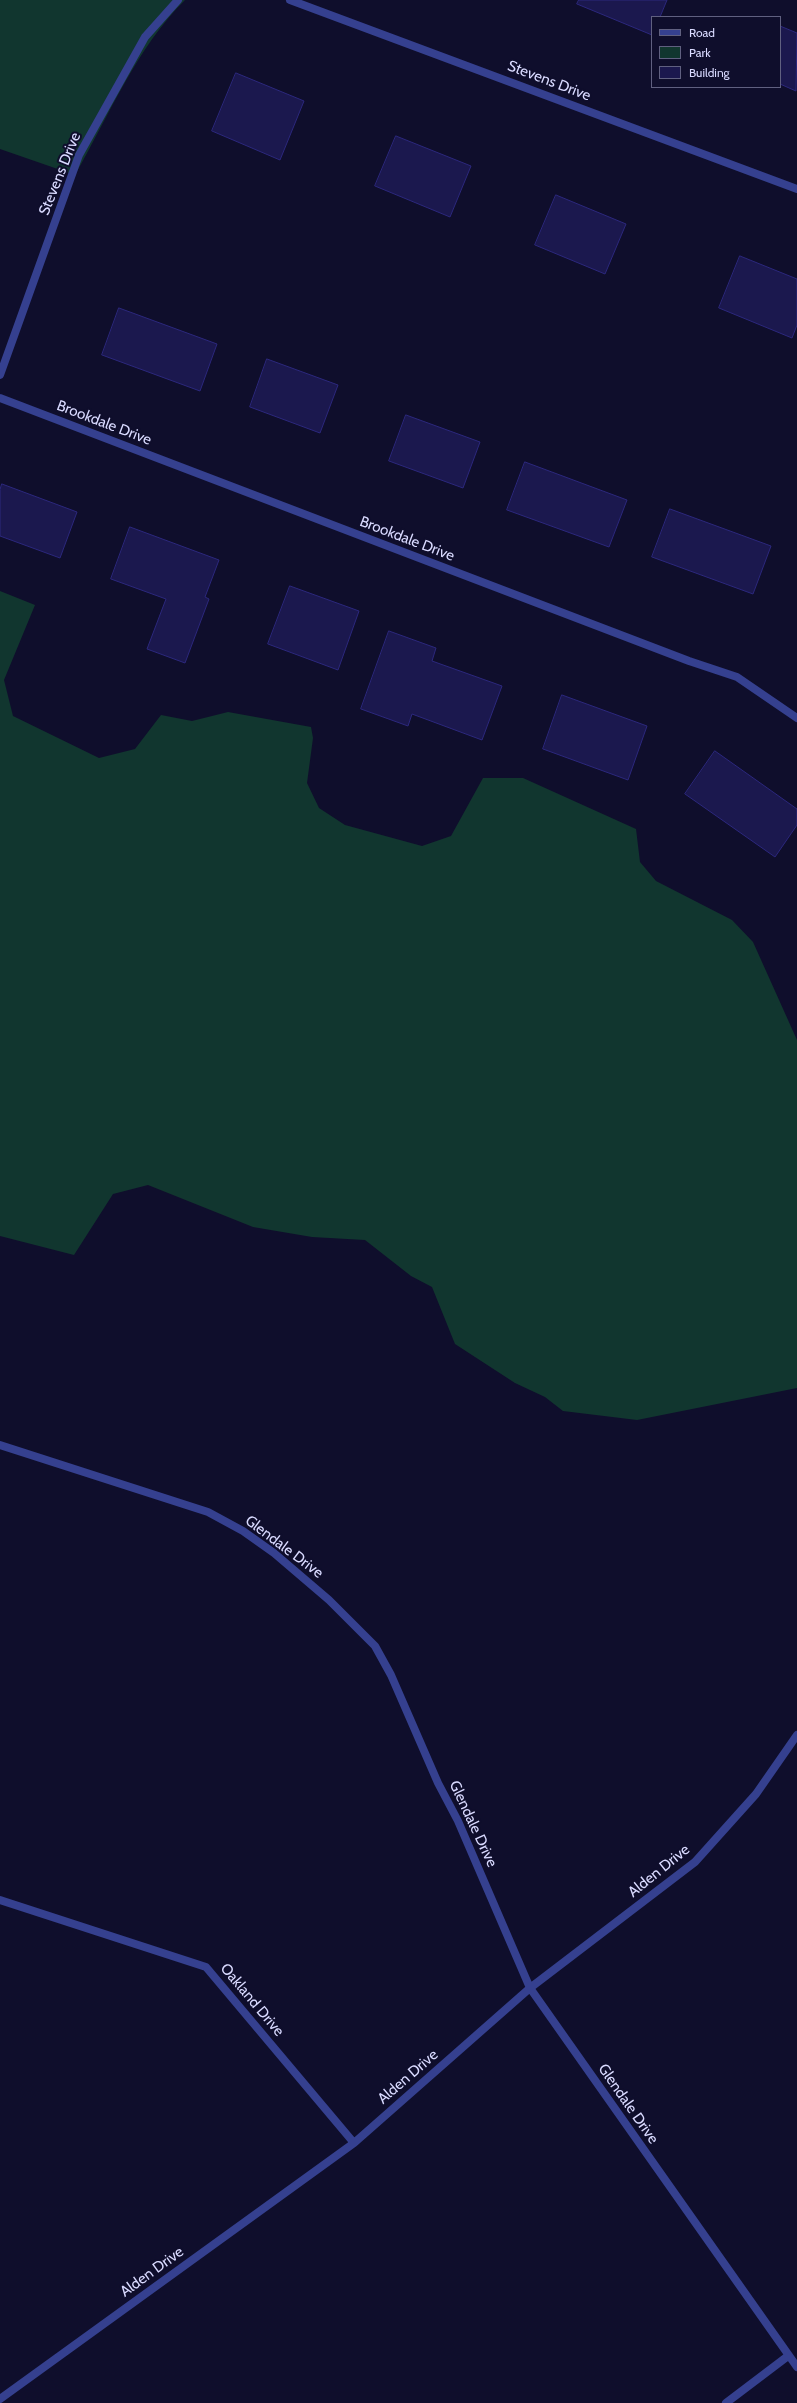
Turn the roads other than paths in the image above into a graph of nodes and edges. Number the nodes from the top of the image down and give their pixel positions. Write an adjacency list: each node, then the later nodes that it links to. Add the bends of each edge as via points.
1 (178, 0): 4 (street, Stevens Drive, via 145,37 79,155)
2 (290, 0): 3 (street, Stevens Drive)
3 (797, 189)
4 (0, 375)
5 (0, 398): 6 (street, Brookdale Drive, via 737,677)
6 (797, 718)
7 (0, 1445): 10 (street, Glendale Drive, via 208,1512 243,1531 274,1554 354,1623 375,1646 391,1675)
8 (797, 1735): 10 (street, Alden Drive, via 756,1794 695,1862)
9 (0, 1900): 11 (street, Oakland Drive, via 206,1967)
10 (530, 1988): 11 (street, Alden Drive); 12 (street, Glendale Drive)
11 (354, 2143): 14 (street, Alden Drive)
12 (788, 2356): 13 (street, Glendale Drive); 15 (street)
13 (797, 2367)
14 (0, 2399)
15 (726, 2403)

